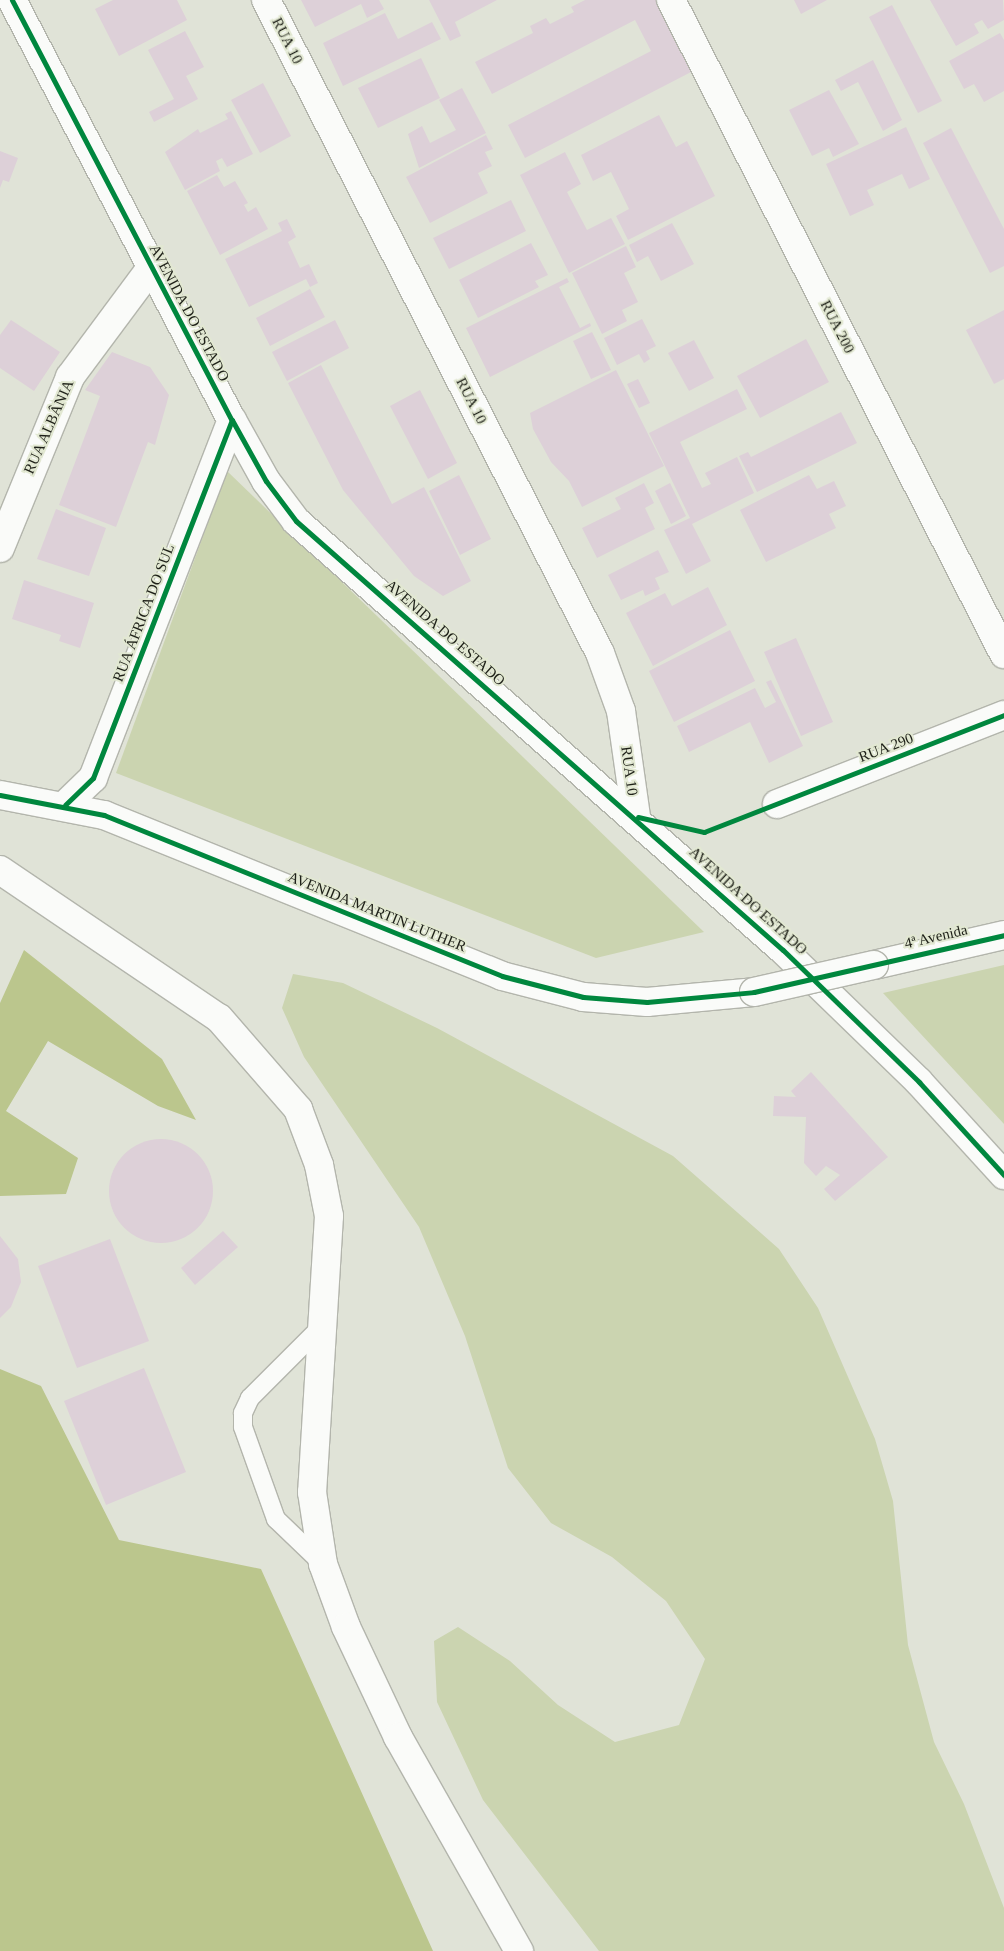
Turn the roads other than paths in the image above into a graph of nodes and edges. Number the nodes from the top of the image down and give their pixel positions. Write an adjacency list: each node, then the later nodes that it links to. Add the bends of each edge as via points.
1 (12, 0): 4 (main road, AVENIDA DO ESTADO)
2 (266, 0): 12 (main road, RUA 10, via 600,653 621,711)
3 (671, 0): 7 (main road, RUA 200)
4 (151, 268): 5 (main road, AVENIDA DO ESTADO); 6 (main road, RUA ALBÂNIA, via 70,377)
5 (232, 420): 11 (main road, RUA ÁFRICA DO SUL, via 93,778); 12 (main road, AVENIDA DO ESTADO, via 266,481 296,521)
6 (0, 548)
7 (1004, 654)
8 (1004, 716): 10 (main road, RUA 290)
9 (0, 795): 11 (main road, AVENIDA MARTIN LUTHER)
10 (777, 804)
11 (64, 805): 15 (main road, AVENIDA MARTIN LUTHER, bridge, via 160,834 502,976 582,997 647,1002 754,992)
12 (636, 816): 16 (main road, AVENIDA DO ESTADO, via 854,1016)
13 (0, 870): 17 (main road, via 219,1018 298,1109 319,1165 329,1216)
14 (1004, 935): 15 (main road, 4ª Avenida)
15 (874, 965)
16 (1004, 1175)
17 (322, 1326): 18 (main road, via 312,1492); 18 (lane, via 250,1398 243,1414 244,1426 276,1518)
18 (323, 1564): 19 (main road, via 346,1627 398,1737)
19 (519, 1951)

